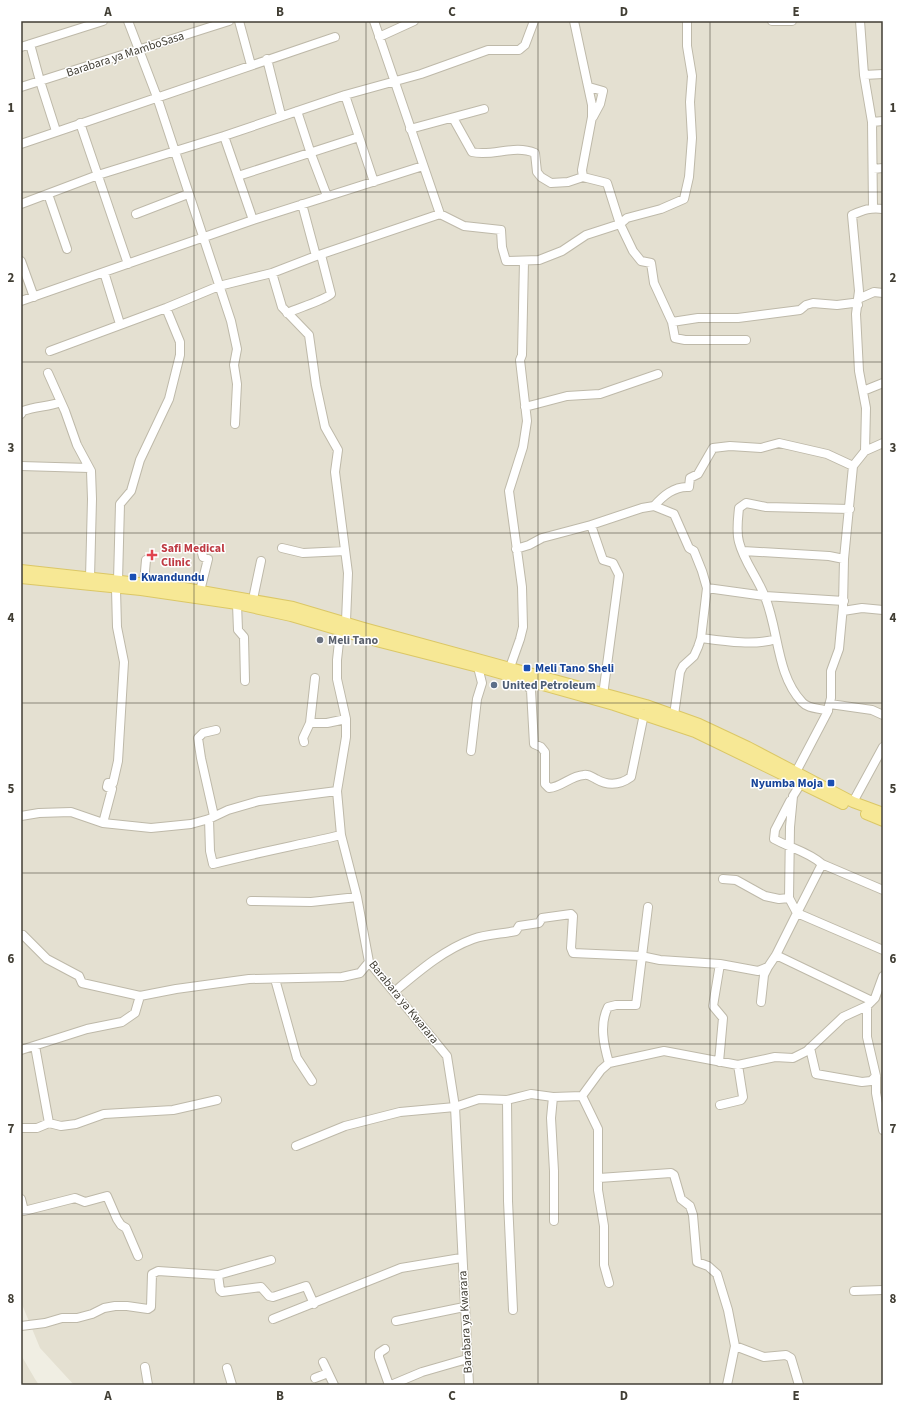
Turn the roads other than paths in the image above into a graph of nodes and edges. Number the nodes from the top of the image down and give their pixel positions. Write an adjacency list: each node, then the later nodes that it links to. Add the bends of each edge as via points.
1 (103, 21): 15 (street)
2 (128, 21): 17 (street)
3 (229, 21): 17 (street, Barabara ya MamboSasa)
4 (239, 21): 19 (street)
5 (374, 21): 14 (street)
6 (414, 21): 14 (street)
7 (534, 21): 23 (street, via 525,45 519,50 488,50)
8 (574, 21): 24 (street)
9 (687, 21): 60 (street, via 687,46 692,76 692,138 689,177 684,199 661,209 627,218)
10 (772, 21): 11 (street)
11 (792, 21)
12 (860, 21): 21 (street)
13 (336, 37): 18 (street)
14 (379, 37): 23 (street)
15 (30, 44): 16 (street); 22 (street)
16 (21, 47)
17 (138, 49): 22 (street, Barabara ya MamboSasa); 27 (street)
18 (267, 59): 19 (street); 30 (street)
19 (252, 65): 27 (street)
20 (883, 74): 21 (street)
21 (864, 75): 34 (street)
22 (40, 81): 25 (street, Barabara ya MamboSasa); 37 (street)
23 (394, 83): 26 (street); 36 (street)
24 (589, 86): 31 (street); 31 (street, via 603,90 600,104)
25 (21, 87)
26 (345, 95): 29 (street); 39 (street)
27 (157, 97): 35 (street); 41 (street)
28 (484, 109): 32 (street)
29 (297, 111): 30 (street); 42 (street)
30 (281, 116): 38 (street)
31 (592, 117): 48 (street, via 582,170)
32 (453, 118): 36 (street); 48 (street, via 472,152 479,154 516,149 530,150 536,153 537,172 551,183 568,182)
33 (883, 121): 34 (street)
34 (872, 122): 45 (street)
35 (80, 123): 37 (street); 46 (street)
36 (410, 129): 43 (street)
37 (56, 131): 40 (street)
38 (224, 136): 41 (street); 47 (street)
39 (359, 137): 42 (street); 49 (street)
40 (21, 144)
41 (174, 152): 46 (street); 51 (street)
42 (311, 154): 47 (street); 52 (street)
43 (424, 166): 49 (street); 58 (street)
44 (883, 168): 45 (street)
45 (873, 169): 55 (street)
46 (98, 175): 50 (street); 66 (street)
47 (238, 176): 59 (street)
48 (583, 177): 60 (street, via 607,183)
49 (374, 182): 52 (street)
50 (48, 194): 53 (street); 62 (street)
51 (188, 194): 57 (street); 61 (street)
52 (327, 196): 54 (street)
53 (21, 204)
54 (302, 204): 59 (street); 63 (street)
55 (873, 208): 56 (street); 73 (street, via 852,215)
56 (883, 209)
57 (136, 214)
58 (440, 214): 63 (street); 65 (street, via 464,226 501,230 506,261)
59 (252, 220): 61 (street)
60 (620, 224): 65 (street, via 586,235 562,251 539,260); 76 (street, via 637,256 641,261 651,263 654,283)
61 (203, 238): 66 (street); 69 (street)
62 (67, 249)
63 (318, 256): 68 (street); 75 (street, via 331,294 327,298)
64 (21, 261): 71 (street)
65 (524, 261): 85 (street, via 520,360)
66 (128, 264): 67 (street)
67 (104, 272): 71 (street); 77 (street)
68 (272, 273): 69 (street); 75 (street, Barabara ya Kwarara, via 282,307)
69 (219, 286): 74 (street); 87 (street, via 237,349 234,365 238,384)
70 (883, 293): 73 (street, via 874,292)
71 (34, 297): 72 (street)
72 (21, 302)
73 (858, 302): 76 (street, via 837,305 813,303 800,310 738,318 698,318); 83 (street, via 856,314 859,371)
74 (166, 308): 77 (street); 108 (street, via 180,342 180,355 169,399 140,460 131,491 120,504)
75 (287, 313): 99 (street, Barabara ya Kwarara, via 309,335 325,427 338,450 335,472)
76 (672, 322): 78 (street, via 675,338)
77 (120, 324): 79 (street)
78 (746, 340)
79 (50, 351)
80 (48, 373): 84 (street)
81 (658, 374): 85 (street, via 600,394 568,396)
82 (883, 383): 83 (street)
83 (863, 391): 89 (street, via 866,408)
84 (61, 402): 86 (street, via 38,406); 92 (street, via 77,445)
85 (525, 407): 98 (street, via 527,422 523,447 508,490)
86 (21, 414)
87 (235, 424)
88 (883, 443): 89 (street)
89 (865, 451): 91 (street)
90 (21, 466): 92 (street)
91 (853, 466): 93 (street, via 827,454 779,443 761,448 713,448 698,474 690,478 689,488 675,490); 94 (street)
92 (89, 468): 106 (street, via 92,499)
93 (654, 506): 95 (street); 109 (street, via 674,514 689,548 694,550)
94 (850, 509): 100 (street, via 742,504 739,508 738,531); 101 (street)
95 (591, 525): 98 (street, via 542,538); 127 (street, via 604,560 613,563 619,576)
96 (282, 548): 99 (street, via 304,553)
97 (201, 549): 110 (street, via 203,557 208,559)
98 (516, 549): 123 (street, via 522,587 523,626)
99 (345, 551): 118 (street, Barabara ya Kwarara, via 348,573)
100 (743, 551): 101 (street); 111 (street)
101 (844, 559): 113 (street)
102 (146, 560): 107 (street)
103 (261, 561): 112 (street)
104 (21, 570): 106 (main road)
105 (21, 578): 108 (main road)
106 (90, 578): 108 (main road)
107 (144, 584): 108 (main road); 110 (main road)
108 (117, 585): 114 (main road); 146 (street, via 118,627 124,670 118,761 113,783 108,783 107,786 112,789)
109 (707, 588): 111 (street); 120 (street)
110 (200, 591): 112 (main road)
111 (765, 596): 113 (street); 121 (street)
112 (253, 599): 115 (main road)
113 (844, 601): 117 (street)
114 (237, 604): 115 (main road); 126 (street, via 238,630 244,637)
115 (274, 608): 118 (main road); 119 (main road)
116 (883, 610): 117 (street, via 862,608)
117 (843, 611): 128 (street, via 840,649 831,670 832,698)
118 (346, 621): 119 (street, Barabara ya Kwarara); 123 (main road)
119 (342, 631): 122 (main road); 132 (street, Barabara ya Kwarara, via 337,679)
120 (701, 638): 121 (street, via 768,642); 130 (street, via 694,656 680,672)
121 (776, 639): 128 (street, via 789,682 798,697 808,706)
122 (478, 667): 123 (main road); 137 (street, via 482,683 477,698)
123 (508, 672): 125 (main road); 127 (main road)
124 (315, 678): 133 (street)
125 (520, 680): 129 (main road); 129 (street, via 531,690 534,744 545,752 545,784 549,788 557,788 572,777 586,774 603,784 622,783 631,777)
126 (246, 681)
127 (603, 694): 130 (main road)
128 (829, 708): 131 (street, via 872,710); 138 (street)
129 (644, 714): 138 (main road, via 696,732)
130 (674, 715): 138 (main road, via 706,727)
131 (883, 715)
132 (346, 719): 133 (street); 139 (street, Barabara ya Kwarara, via 346,737)
133 (310, 723): 135 (street, via 303,738)
134 (216, 730): 144 (street, via 203,733 198,738)
135 (304, 742)
136 (883, 747): 141 (street)
137 (471, 751)
138 (800, 778): 140 (street); 141 (main road); 145 (main road)
139 (337, 791): 144 (street, via 259,801); 147 (street, Barabara ya Kwarara)
140 (793, 796): 148 (street); 148 (street, via 773,835 774,839)
141 (853, 802): 142 (main road)
142 (883, 813)
143 (21, 816): 146 (street, via 71,812)
144 (212, 818): 146 (street, via 191,824 151,828); 147 (street, via 210,851 214,864)
145 (883, 821)
146 (103, 823)
147 (341, 835): 152 (street, Barabara ya Kwarara)
148 (789, 848): 149 (street, via 814,857); 153 (street)
149 (822, 864): 151 (street); 156 (street)
150 (723, 879): 153 (street, via 736,880 765,896)
151 (883, 890)
152 (357, 897): 154 (street, via 311,902); 161 (street, Barabara ya Kwarara)
153 (788, 898): 156 (street)
154 (251, 901)
155 (648, 907): 160 (street)
156 (797, 913): 158 (street); 159 (street)
157 (23, 935): 167 (street, via 47,958 79,976 82,983)
158 (883, 950)
159 (776, 955): 163 (street); 169 (street)
160 (641, 956): 162 (street, via 660,960); 166 (street, via 573,952 573,916 571,914 542,918 539,923 519,926 516,931 473,939 450,950); 174 (street, via 636,1005 616,1005 608,1007 605,1012 604,1046)
161 (369, 962): 165 (street, via 360,973 342,977); 166 (street, Barabara ya Kwarara)
162 (720, 964): 163 (street, via 758,971); 173 (street, via 713,1006 723,1018)
163 (768, 967): 168 (street, via 764,975)
164 (883, 976): 169 (street)
165 (274, 979): 167 (street, via 249,979); 178 (street, via 296,1058)
166 (394, 992): 184 (street, Barabara ya Kwarara, via 447,1056)
167 (140, 996): 170 (street, via 135,1013 122,1022 87,1029)
168 (761, 1002)
169 (870, 1004): 171 (street, via 843,1017); 177 (street, via 867,1037)
170 (36, 1046): 172 (street); 185 (street)
171 (810, 1048): 175 (street, via 793,1058 776,1057); 177 (street, via 816,1074 862,1082 871,1081)
172 (21, 1050)
173 (719, 1062): 174 (street, via 664,1051); 175 (street)
174 (609, 1063): 179 (street)
175 (738, 1065): 183 (street, via 743,1097 741,1100)
176 (883, 1065): 177 (street)
177 (875, 1072): 187 (street)
178 (312, 1081)
179 (582, 1096): 180 (street); 189 (street, via 598,1129)
180 (553, 1097): 182 (street, via 531,1094); 191 (street)
181 (217, 1100): 185 (street, via 173,1110 104,1114 76,1124 61,1126)
182 (507, 1100): 184 (street, via 479,1099); 201 (street)
183 (720, 1105)
184 (455, 1107): 188 (street, via 400,1112 345,1126); 193 (street, Barabara ya Kwarara)
185 (49, 1123): 186 (street, via 37,1128)
186 (21, 1128)
187 (883, 1130)
188 (296, 1146)
189 (599, 1178): 196 (street, via 599,1200 604,1226 604,1265); 205 (street, via 665,1173 674,1175 681,1199 690,1206 693,1215 697,1262 708,1266 717,1274)
190 (21, 1199): 192 (street, via 24,1211 75,1198 85,1202 107,1196 117,1218 126,1228)
191 (554, 1221)
192 (138, 1256)
193 (461, 1258): 199 (street, via 401,1268); 200 (street, Barabara ya Kwarara)
194 (271, 1260): 195 (street)
195 (218, 1275): 199 (street, via 222,1292 262,1287 269,1296 273,1296 306,1286); 204 (street, via 154,1271 151,1307 148,1309 115,1306 77,1318 62,1318)
196 (609, 1283)
197 (883, 1290): 198 (street)
198 (854, 1291)
199 (314, 1304): 202 (street)
200 (464, 1307): 203 (street); 207 (street, Barabara ya Kwarara)
201 (513, 1310)
202 (273, 1320)
203 (396, 1321)
204 (21, 1326)
205 (735, 1346): 218 (street); 219 (street, via 764,1357 786,1355 791,1358)
206 (385, 1349): 216 (street, via 379,1353 379,1357)
207 (467, 1360): 216 (street, via 422,1372); 217 (street, Barabara ya Kwarara)
208 (323, 1362): 211 (street)
209 (145, 1367): 213 (street)
210 (227, 1368): 214 (street)
211 (328, 1373): 212 (street); 215 (street)
212 (315, 1378)
213 (148, 1385)
214 (232, 1385)
215 (334, 1385)
216 (390, 1385)
217 (469, 1385)
218 (727, 1385)
219 (799, 1385)

